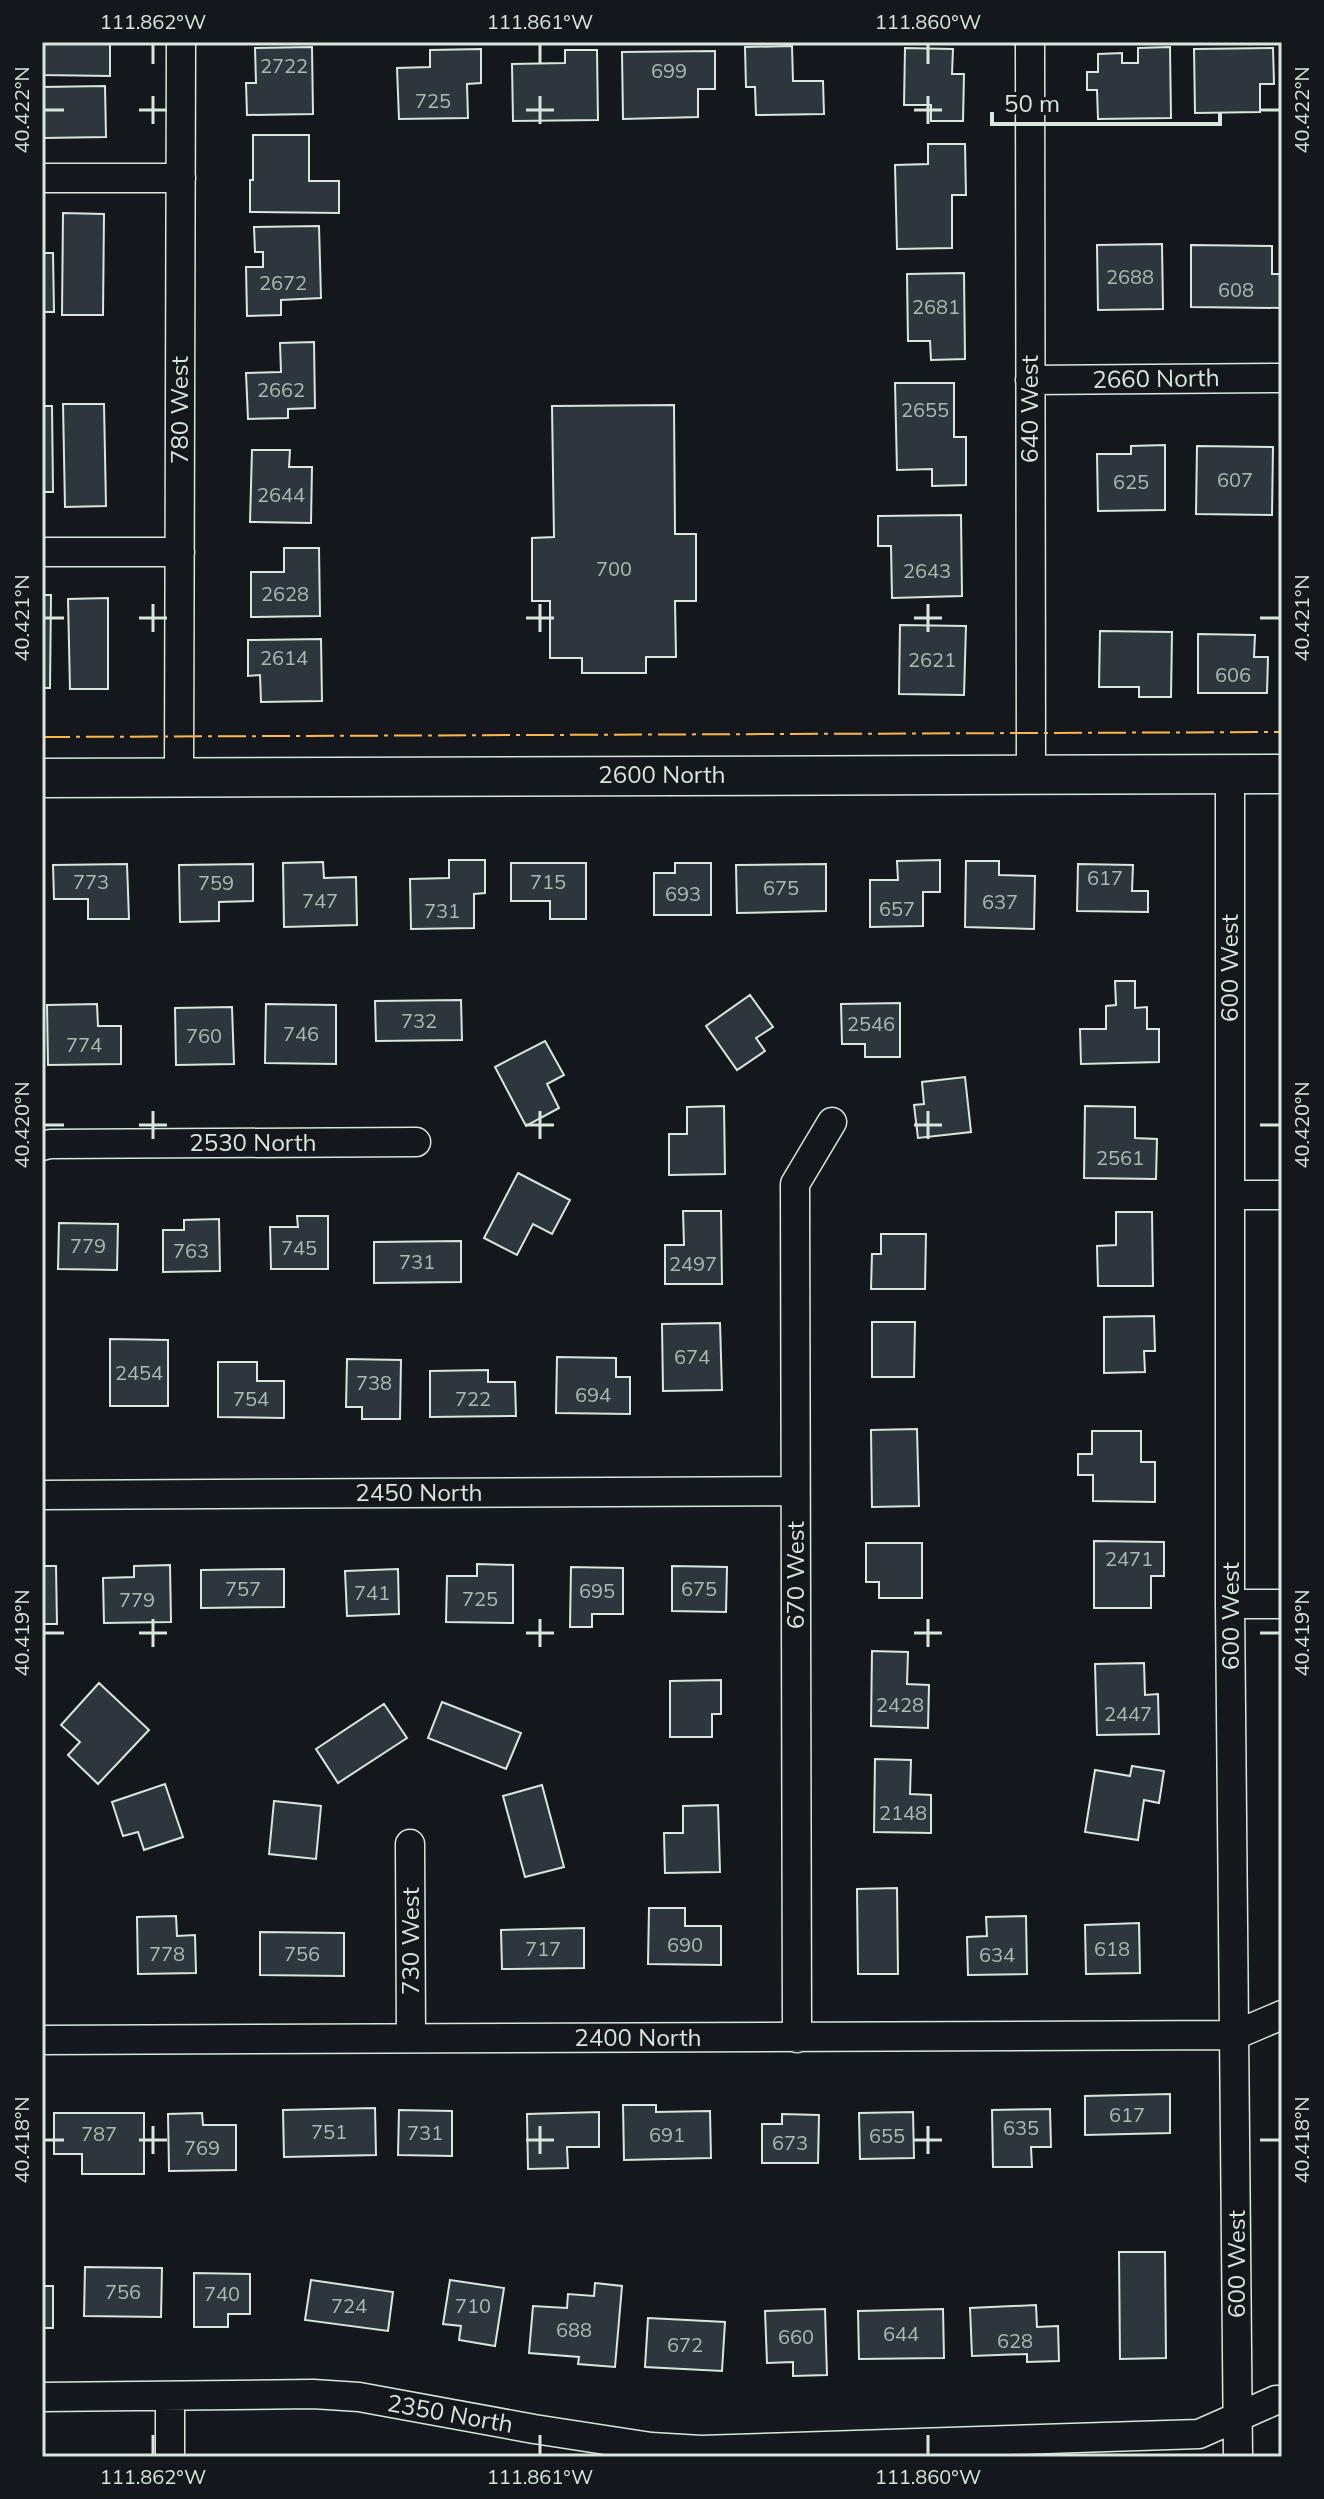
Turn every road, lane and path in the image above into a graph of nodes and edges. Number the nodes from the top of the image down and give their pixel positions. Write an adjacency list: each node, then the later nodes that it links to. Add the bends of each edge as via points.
1 (181, 42): 4 (street, 780 West)
2 (1030, 42): 6 (street, 640 West)
3 (42, 178): 4 (street)
4 (181, 178): 8 (street, 780 West)
5 (1282, 378): 6 (street, 2660 North)
6 (1030, 380): 11 (street, 640 West)
7 (42, 552): 8 (street)
8 (180, 552): 12 (street, 780 West)
9 (1282, 774): 10 (street, 2600 North)
10 (1230, 775): 11 (street, 2600 North); 17 (street, 600 West)
11 (1031, 776): 12 (street, 2600 North)
12 (179, 777): 13 (street, 2600 North)
13 (42, 778)
14 (832, 1122): 19 (street, 670 West, via 795,1184)
15 (416, 1142): 16 (street, 2530 North)
16 (42, 1146)
17 (1230, 1195): 18 (street); 21 (street, 600 West)
18 (1282, 1195)
19 (795, 1491): 20 (street, 2450 North); 27 (street, 670 West)
20 (42, 1495)
21 (1230, 1604): 22 (street); 25 (street, 600 West)
22 (1282, 1604)
23 (410, 1844): 26 (street, 730 West)
24 (1282, 2015): 25 (street)
25 (1235, 2035): 27 (street, 2400 North); 32 (street, 600 West)
26 (411, 2038): 27 (street, 2400 North); 28 (street, 2400 North)
27 (797, 2038)
28 (42, 2040)
29 (170, 2396): 30 (street, 2350 North); 33 (street, 2350 North, via 359,2397); 34 (street)
30 (42, 2397)
31 (1282, 2400): 32 (street, 2350 North)
32 (1238, 2417): 33 (street, 2350 North, via 1199,2434 701,2450); 35 (street, 600 West)
33 (534, 2443)
34 (170, 2457)
35 (1238, 2457)

